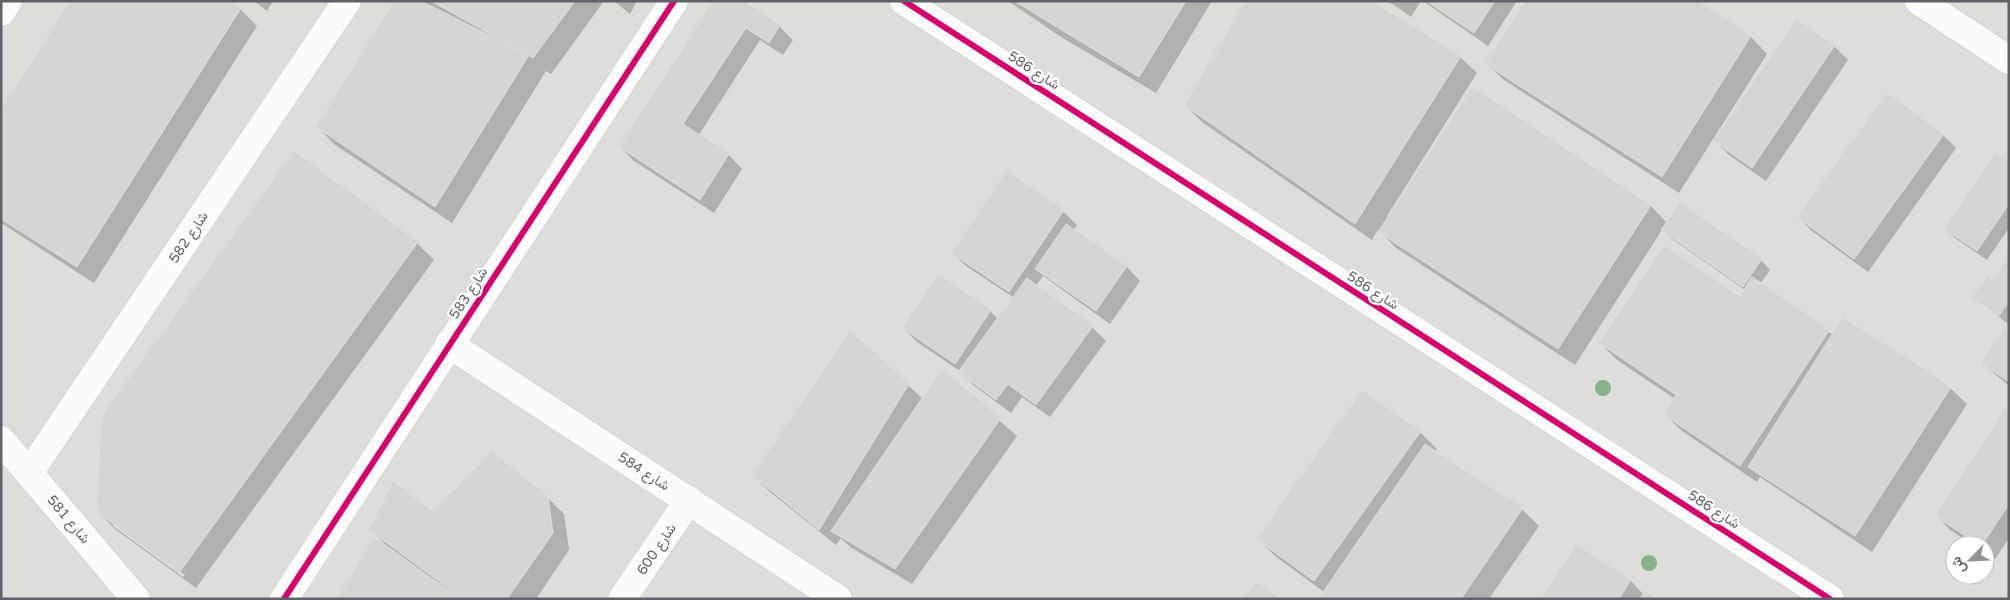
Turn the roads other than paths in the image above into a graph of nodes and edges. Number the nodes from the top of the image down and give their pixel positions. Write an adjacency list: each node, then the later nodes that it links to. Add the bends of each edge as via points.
1 (8, 1): 6 (street)
2 (347, 1): 10 (street, شارع 582)
3 (674, 1): 8 (street, شارع 583)
4 (904, 1): 16 (street, شارع 586)
5 (1918, 1): 7 (street)
6 (1, 12)
7 (2009, 60)
8 (449, 344): 11 (street, شارع 584); 13 (street, شارع 583)
9 (1, 440): 10 (street, شارع 581)
10 (29, 473): 12 (street, شارع 581)
11 (689, 500): 14 (street, شارع 600); 15 (street, شارع 584)
12 (136, 599)
13 (284, 599)
14 (622, 599)
15 (838, 599)
16 (1830, 599)

